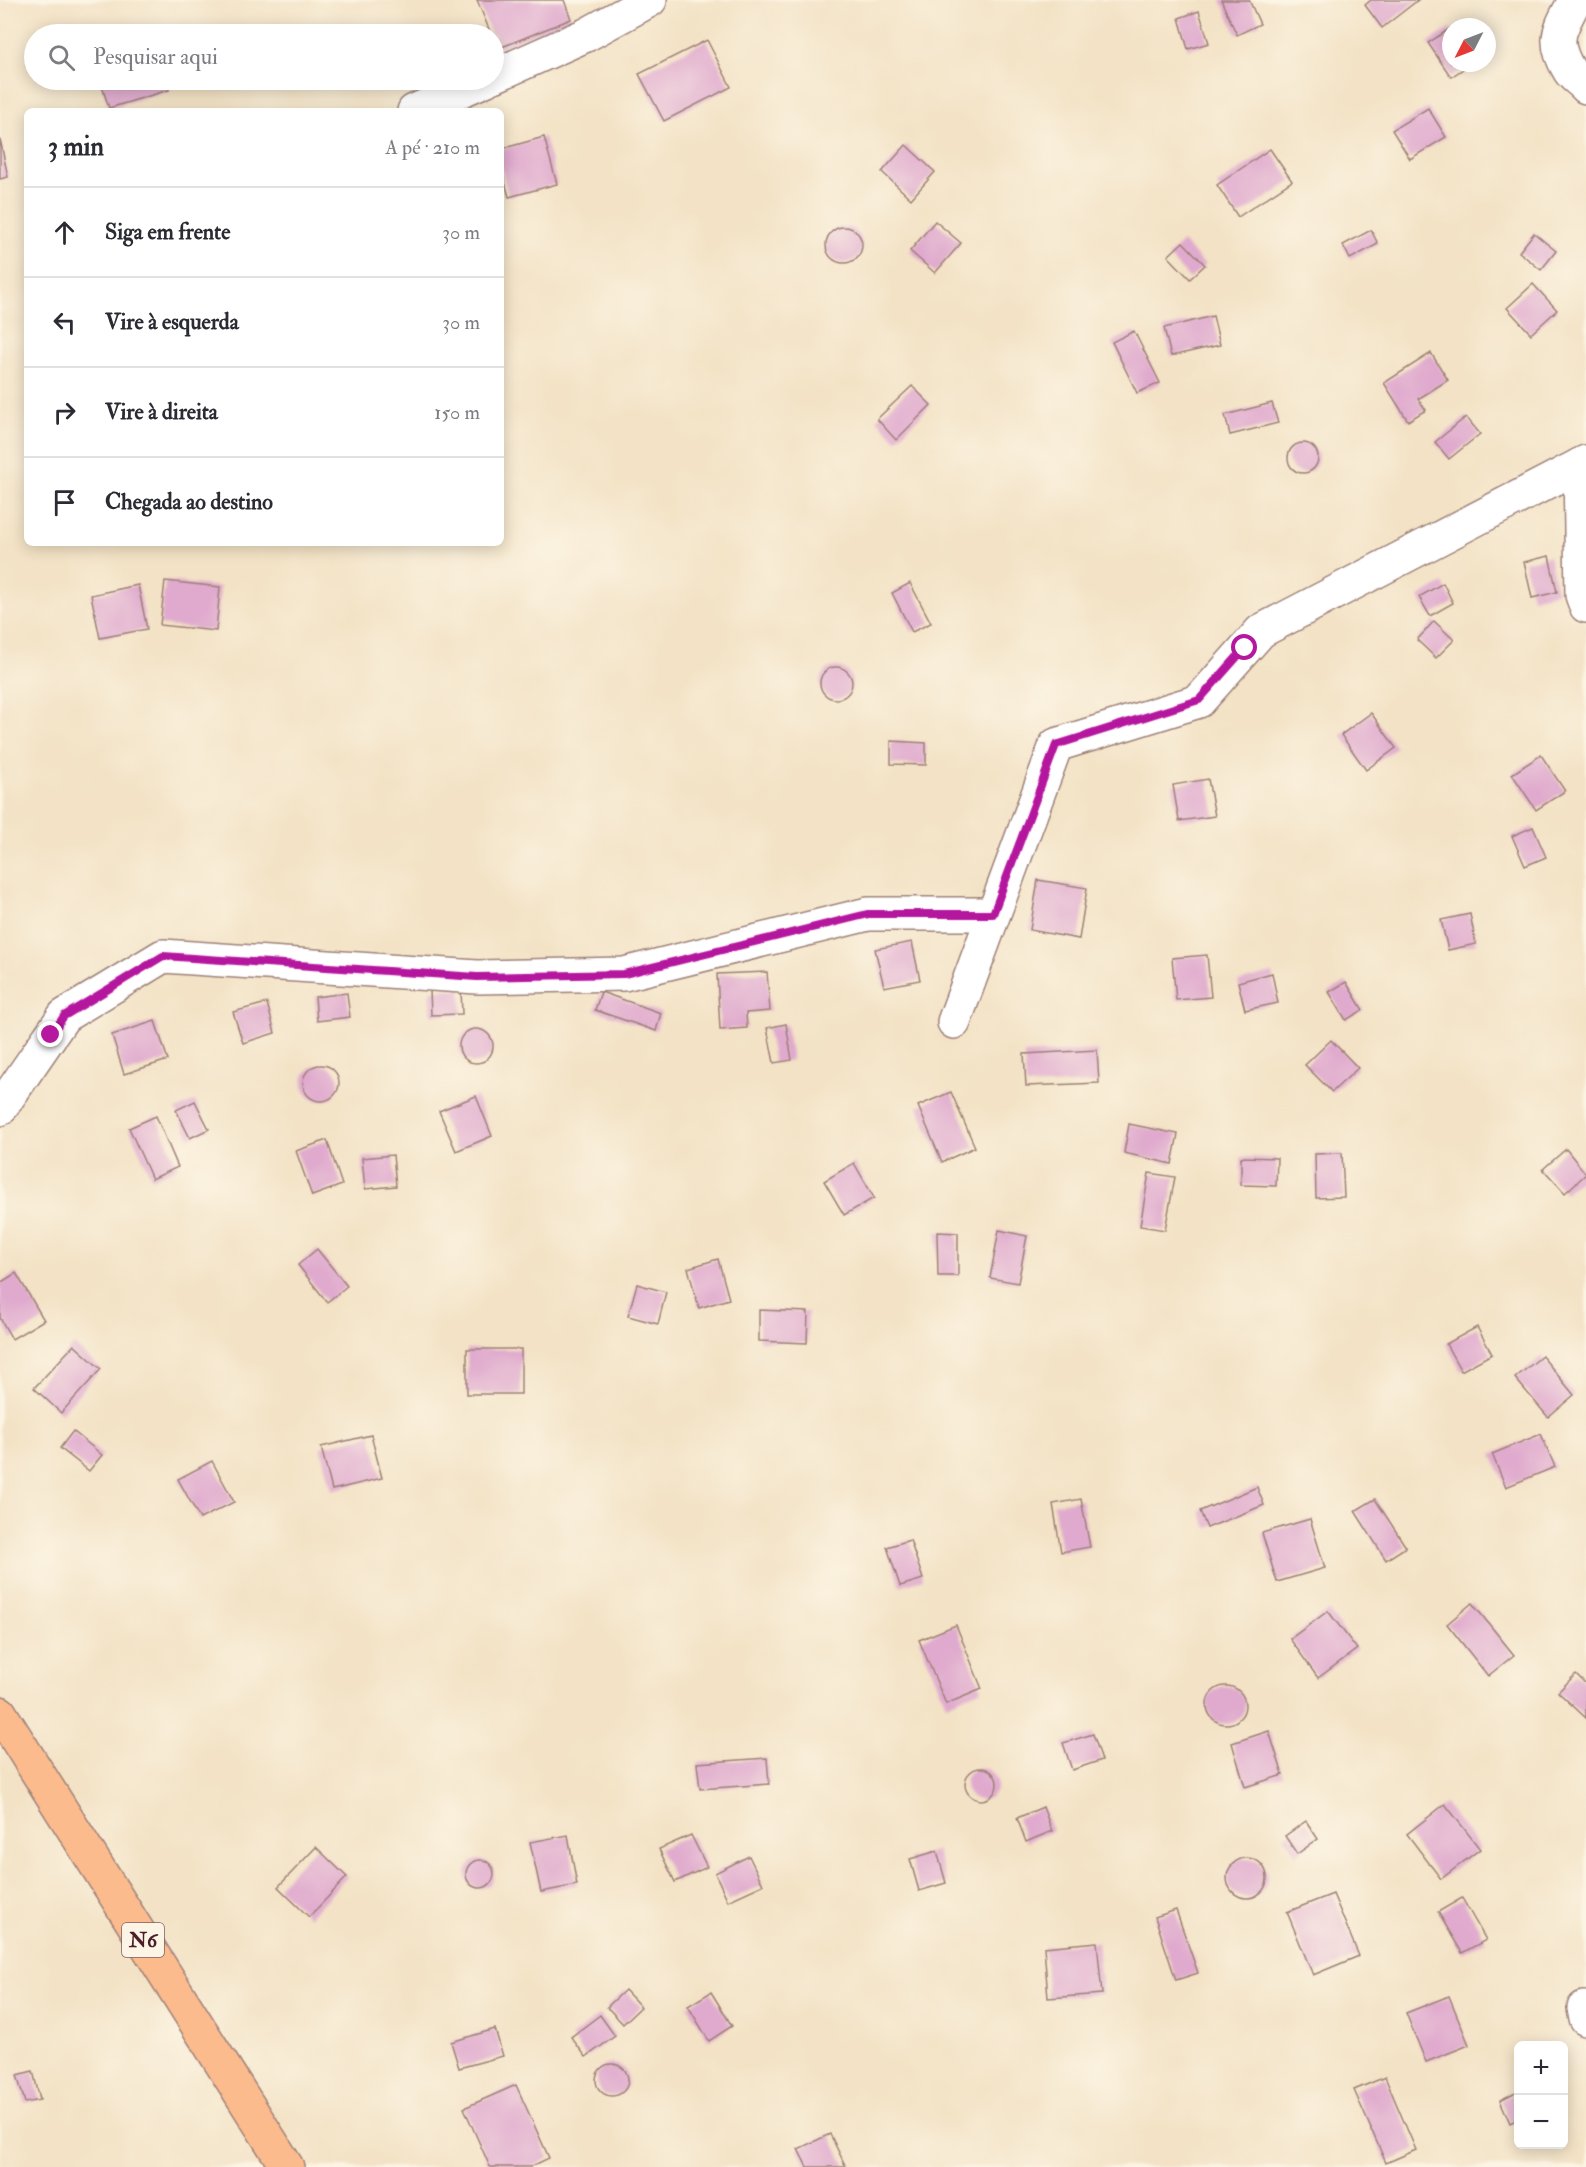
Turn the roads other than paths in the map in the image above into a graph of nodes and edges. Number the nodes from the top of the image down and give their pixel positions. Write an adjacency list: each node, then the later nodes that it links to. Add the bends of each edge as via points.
1 (650, 0): 3 (street, via 586,35)
2 (1575, 0): 4 (street, via 1558,32 1559,46 1570,71)
3 (504, 72)
4 (1586, 87)
5 (462, 90): 6 (street)
6 (421, 108)
7 (1583, 463): 8 (street, via 1582,596); 9 (street, via 1261,631 1199,700 1056,745)
8 (1586, 606)
9 (993, 914): 10 (street); 11 (street, via 868,914 624,974 477,977 163,956 64,1016)
10 (954, 1022)
11 (0, 1109)
12 (0, 1713): 13 (highway, N6)
13 (287, 2167)

